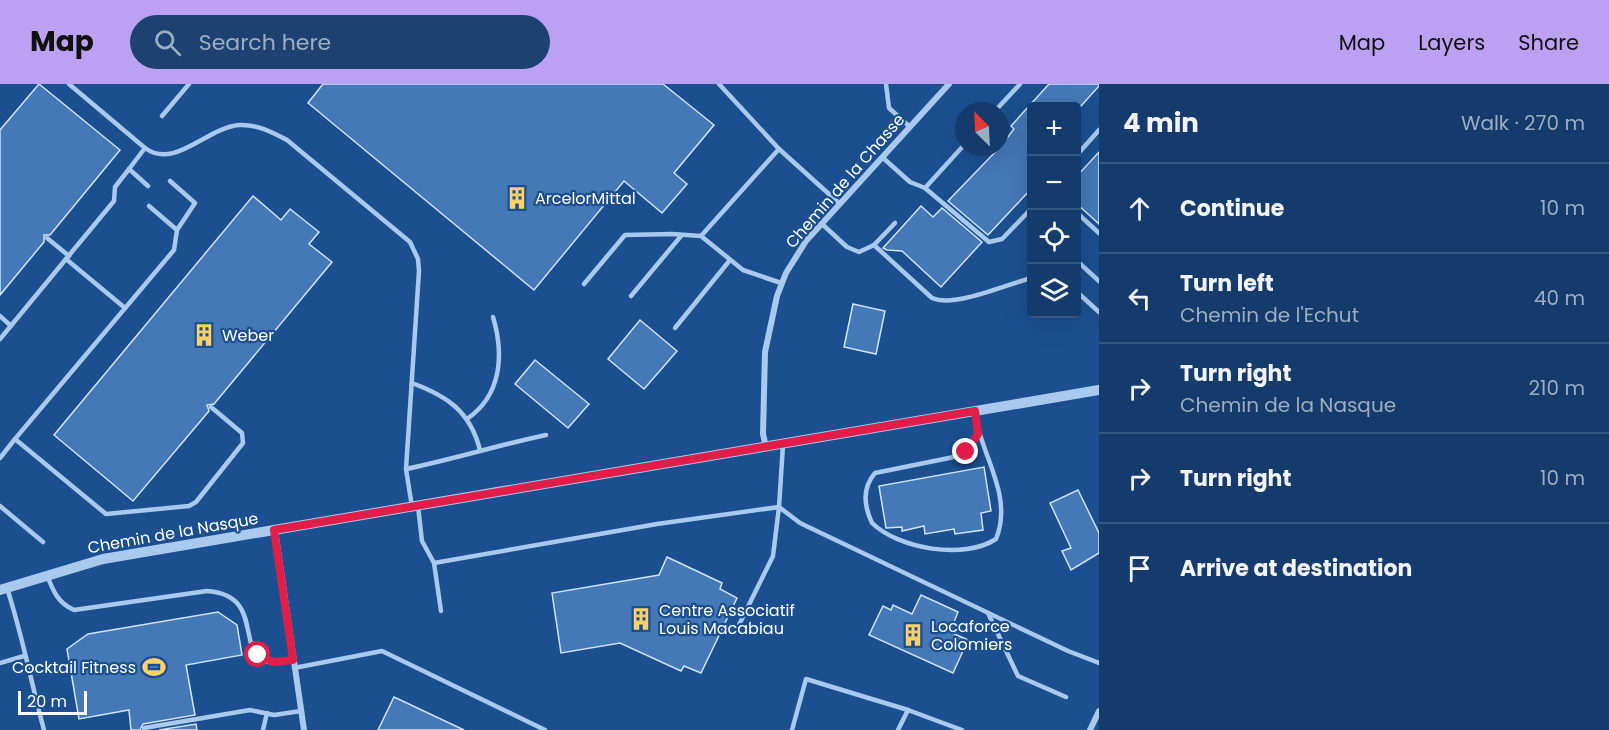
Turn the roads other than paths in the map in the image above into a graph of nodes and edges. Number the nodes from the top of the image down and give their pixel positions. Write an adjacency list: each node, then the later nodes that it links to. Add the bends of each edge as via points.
1 (69, 84): 11 (lane)
2 (189, 84): 8 (lane)
3 (719, 84): 12 (lane)
4 (886, 84): 9 (lane, via 889,108)
5 (949, 84): 9 (street, Chemin de la Chasse)
6 (1020, 84): 7 (lane)
7 (1003, 102)
8 (162, 116)
9 (910, 127): 15 (street, Chemin de la Chasse)
10 (1099, 130): 13 (lane)
11 (145, 148): 16 (lane); 49 (lane, via 152,154 166,156 206,135 239,125 270,131 287,140 410,242 419,271)
12 (779, 149): 20 (lane); 30 (lane)
13 (1081, 151)
14 (955, 155): 19 (lane)
15 (882, 157): 19 (lane, via 910,182); 20 (street, Chemin de la Chasse)
16 (129, 169): 18 (lane); 33 (lane, via 115,187 114,201)
17 (170, 180): 27 (lane, via 195,203)
18 (148, 186)
19 (925, 188): 23 (lane, via 989,242 1002,239)
20 (840, 204): 26 (street, Chemin de la Chasse)
21 (149, 206): 27 (lane)
22 (1030, 210): 23 (lane)
23 (1025, 214)
24 (1081, 216): 28 (lane)
25 (895, 223): 32 (lane)
26 (822, 224): 32 (lane, via 850,250 863,251); 38 (street, Chemin de la Chasse, via 797,254)
27 (177, 230): 42 (lane, via 174,250)
28 (1099, 233)
29 (681, 236): 30 (lane); 39 (lane, via 625,235); 41 (lane)
30 (701, 236): 34 (lane)
31 (47, 238): 33 (lane)
32 (874, 245): 36 (lane, via 940,301)
33 (67, 258): 42 (lane); 46 (lane)
34 (730, 260): 38 (lane, via 743,270); 47 (lane)
35 (1081, 264): 37 (lane)
36 (1027, 279)
37 (1099, 281)
38 (782, 283): 58 (street, Chemin de la Chasse, via 765,352)
39 (584, 284)
40 (1081, 295): 43 (lane)
41 (631, 296)
42 (125, 308): 56 (lane)
43 (1099, 312)
44 (0, 316): 46 (lane)
45 (493, 317): 53 (lane, via 501,356 495,381 486,402)
46 (11, 326): 48 (lane)
47 (675, 328)
48 (0, 339)
49 (412, 383): 53 (lane, via 441,394); 61 (lane)
50 (1099, 390): 52 (street, Chemin de la Nasque)
51 (211, 407): 56 (lane, via 242,433 243,443 189,506 106,514)
52 (975, 411): 54 (lane); 57 (street, Chemin de la Nasque)
53 (467, 419): 59 (lane)
54 (978, 434): 54 (lane, via 966,452 954,457 875,473 868,480 865,496 872,523 891,537 945,550 970,551 996,539 1001,526 995,473)
55 (546, 435): 59 (lane)
56 (15, 440): 60 (lane)
57 (783, 445): 58 (street, Chemin de la Nasque); 64 (lane)
58 (766, 447): 63 (street, Chemin de la Nasque)
59 (480, 450): 61 (lane, via 463,458)
60 (0, 458)
61 (406, 469): 63 (lane)
62 (0, 506): 66 (lane)
63 (415, 507): 65 (street, Chemin de la Nasque); 67 (lane, via 422,540)
64 (779, 507): 67 (lane); 71 (lane, via 800,523); 72 (lane, via 772,556)
65 (274, 530): 68 (street, Chemin de la Nasque, via 103,559); 74 (street)
66 (43, 542)
67 (434, 563): 70 (lane)
68 (48, 575): 69 (street, Chemin de la Nasque); 74 (lane, via 61,602 74,610 220,592 242,608 255,649 263,660)
69 (3, 589): 73 (lane, via 21,631)
70 (441, 610)
71 (988, 613): 76 (lane); 78 (lane, via 1018,676)
72 (735, 633)
73 (24, 656): 75 (lane); 84 (lane)
74 (293, 660): 77 (street)
75 (0, 663)
76 (1099, 663)
77 (294, 668): 80 (street); 87 (lane, via 382,651)
78 (1066, 698)
79 (908, 710): 88 (lane, via 806,679); 89 (lane); 90 (lane)
80 (301, 711): 82 (lane); 86 (street)
81 (1099, 711): 91 (street)
82 (267, 713): 83 (lane, via 250,710); 85 (lane)
83 (144, 728)
84 (44, 730)
85 (263, 730)
86 (304, 730)
87 (545, 730)
88 (792, 730)
89 (898, 730)
90 (962, 730)
91 (1090, 730)

